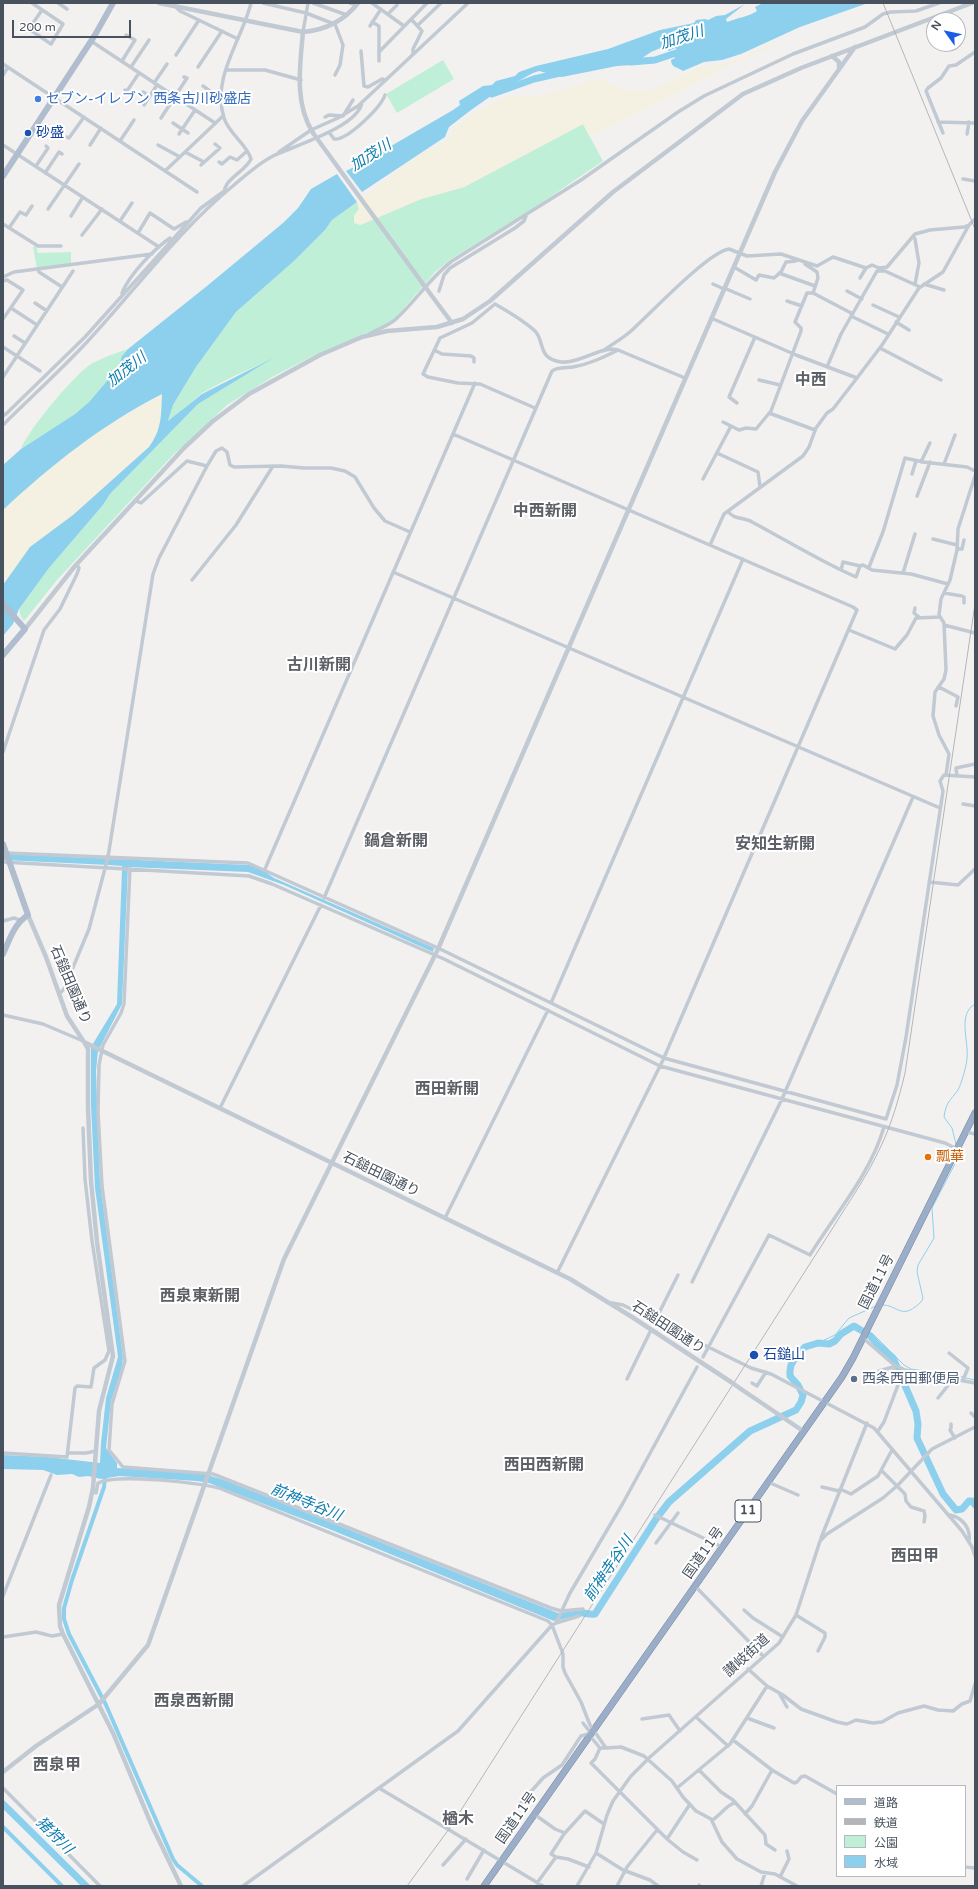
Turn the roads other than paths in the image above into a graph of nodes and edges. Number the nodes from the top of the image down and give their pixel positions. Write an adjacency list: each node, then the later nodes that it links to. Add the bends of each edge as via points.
1 (32, 3): 24 (street)
2 (60, 3): 22 (street)
3 (113, 3): 41 (main road)
4 (159, 3): 18 (street)
5 (251, 3): 30 (street)
6 (263, 3): 25 (street)
7 (308, 3): 25 (street)
8 (313, 3): 27 (street)
9 (350, 3): 19 (street)
10 (372, 3): 23 (street)
11 (383, 3): 23 (street)
12 (419, 3): 21 (street)
13 (427, 3): 21 (street)
14 (441, 3): 33 (street)
15 (468, 3): 46 (street)
16 (939, 3): 126 (street, via 916,11 883,14 865,27 793,54 719,88 678,112)
17 (972, 3): 42 (street)
18 (175, 4): 29 (street, via 180,11); 30 (street)
19 (357, 4): 27 (street)
20 (396, 5): 26 (street)
21 (423, 7): 28 (street)
22 (67, 9)
23 (380, 9): 26 (street); 31 (street)
24 (42, 10): 24 (street, via 63,24 51,44 29,29)
25 (306, 13): 32 (street); 37 (street)
26 (388, 14): 35 (street)
27 (347, 15): 32 (street)
28 (410, 19): 33 (street); 35 (street)
29 (199, 20): 36 (street); 47 (street)
30 (247, 20): 37 (street); 39 (street)
31 (372, 22): 34 (street); 44 (street, via 379,26)
32 (335, 24): 37 (street); 60 (street, via 343,45 340,65)
33 (418, 25): 46 (street, via 422,33)
34 (370, 26)
35 (404, 26): 44 (street)
36 (222, 32): 39 (street); 55 (street)
37 (303, 32): 62 (street)
38 (126, 35): 50 (street, via 135,40)
39 (238, 39): 57 (street)
40 (149, 40): 54 (street)
41 (91, 41): 50 (street); 72 (main road)
42 (855, 47): 48 (street); 56 (street)
43 (361, 52): 63 (street, via 364,86 368,87)
44 (379, 52): 49 (street)
45 (975, 52): 83 (street, via 956,65 949,66 938,81 926,91)
46 (413, 54): 63 (street)
47 (177, 55)
48 (832, 56): 56 (street, via 839,62); 167 (street, via 759,86 729,103 613,192)
49 (379, 61)
50 (122, 62): 54 (street)
51 (3, 64): 53 (street)
52 (167, 64): 64 (street)
53 (8, 67): 59 (street); 72 (street)
54 (131, 67): 58 (street)
55 (198, 68)
56 (839, 68): 140 (street, via 802,121 774,172)
57 (226, 70): 62 (street, via 265,70); 68 (street)
58 (139, 73): 64 (street); 66 (street, via 127,91)
59 (3, 75)
60 (335, 75)
61 (184, 77): 71 (street, via 187,78)
62 (301, 80): 90 (street, via 303,112)
63 (386, 80): 74 (street)
64 (156, 84): 70 (street); 71 (street)
65 (203, 86): 68 (street, via 214,94)
66 (125, 90)
67 (143, 92): 70 (street)
68 (222, 95): 77 (street)
69 (385, 95): 91 (street, via 368,118 340,138 334,139)
70 (150, 96): 75 (street)
71 (175, 97): 76 (street); 80 (street)
72 (54, 98): 79 (street); 105 (main road)
73 (353, 100): 78 (street)
74 (362, 102): 78 (street); 91 (street, via 356,114)
75 (144, 105)
76 (195, 110): 87 (street); 89 (street)
77 (223, 116): 87 (street); 103 (street, via 232,134)
78 (343, 116): 81 (street, via 329,115); 90 (street)
79 (84, 117): 88 (street); 96 (street, via 69,138)
80 (161, 118)
81 (325, 118)
82 (134, 120): 97 (street)
83 (938, 122): 84 (street); 93 (street)
84 (969, 122): 85 (street); 95 (street)
85 (975, 122)
86 (173, 123): 89 (street)
87 (214, 123): 104 (street)
88 (101, 128): 97 (street); 100 (street)
89 (183, 129): 92 (street); 94 (street)
90 (312, 131): 108 (street); 157 (street, bridge)
91 (329, 132): 108 (street)
92 (188, 133)
93 (943, 133)
94 (179, 134)
95 (967, 134)
96 (67, 137)
97 (120, 141): 112 (street)
98 (215, 144): 104 (street, via 220,148 203,164)
99 (3, 145): 105 (street)
100 (90, 145)
101 (158, 145): 107 (street)
102 (46, 146): 111 (street, via 48,148)
103 (247, 151): 109 (street, via 237,160 230,157 222,164); 119 (street, via 251,157 250,162 231,180)
104 (185, 152): 107 (street)
105 (17, 154): 111 (street); 114 (main road)
106 (62, 154): 113 (street, via 59,152)
107 (180, 156): 112 (street)
108 (274, 156): 119 (street)
109 (219, 162)
110 (79, 164): 117 (street)
111 (36, 166): 113 (street)
112 (165, 171): 118 (street)
113 (46, 172): 117 (street)
114 (3, 176)
115 (963, 179): 116 (street)
116 (975, 181)
117 (64, 185): 120 (street); 123 (street)
118 (197, 192)
119 (224, 193): 129 (street, via 207,203); 210 (street, via 187,229 86,343)
120 (83, 197): 124 (street); 125 (street)
121 (132, 203): 128 (street)
122 (32, 206): 132 (street, via 26,215 20,212)
123 (48, 209)
124 (102, 210): 128 (street); 134 (street)
125 (71, 216)
126 (526, 216): 157 (street, via 452,261 437,272); 161 (street, via 515,228 450,268 444,274)
127 (975, 219): 131 (street)
128 (120, 221): 133 (street)
129 (187, 222): 133 (street, via 174,228 150,213); 135 (street)
130 (3, 224): 132 (street)
131 (969, 225): 136 (street, via 930,230); 154 (street, via 943,272)
132 (9, 228): 137 (street, via 38,246)
133 (138, 233): 138 (street)
134 (82, 235)
135 (174, 236): 138 (street); 164 (street)
136 (913, 236): 144 (street, via 890,266); 153 (street, via 919,263)
137 (61, 246)
138 (159, 247): 139 (street)
139 (152, 254): 145 (street); 164 (street, via 128,282)
140 (739, 254): 141 (street, via 781,254); 142 (street); 192 (street, via 729,249 710,258 629,332)
141 (800, 262): 143 (street, via 817,266 836,257); 147 (street, via 786,262); 155 (street, via 817,272)
142 (734, 266): 147 (street, via 756,280 759,275 774,278); 159 (street)
143 (866, 268): 144 (street, via 872,265); 150 (street)
144 (884, 269): 148 (street); 153 (street); 166 (street, via 877,271)
145 (38, 270): 149 (street, via 14,272); 156 (street)
146 (73, 271): 156 (street)
147 (780, 273): 155 (street)
148 (881, 276)
149 (3, 277)
150 (860, 278)
151 (3, 281): 173 (street, via 7,280 23,290)
152 (713, 284): 159 (street)
153 (916, 284): 158 (street)
154 (924, 284): 158 (street); 160 (street)
155 (815, 286): 163 (street)
156 (62, 287): 174 (street)
157 (425, 287): 180 (street); 185 (street, via 388,326)
158 (920, 287): 176 (street)
159 (724, 288): 165 (street); 177 (street)
160 (944, 290)
161 (438, 291)
162 (847, 291): 166 (street)
163 (813, 293): 172 (street, via 807,293); 175 (street)
164 (122, 296): 208 (street, via 85,337)
165 (750, 299)
166 (862, 299): 175 (street)
167 (490, 301): 170 (street); 180 (street, via 471,315)
168 (787, 302): 172 (street)
169 (35, 303): 174 (street)
170 (495, 304): 190 (street, via 472,323 440,338); 192 (street, via 517,316 535,331 543,350 551,359 568,362)
171 (873, 305): 176 (street)
172 (802, 306): 193 (street, via 795,322 801,331)
173 (10, 308): 178 (street); 181 (street)
174 (47, 310): 181 (street)
175 (852, 315): 183 (street); 196 (street)
176 (899, 317): 179 (street)
177 (710, 318): 186 (street); 199 (street)
178 (3, 319)
179 (896, 322): 182 (street); 183 (street)
180 (452, 323): 185 (street)
181 (37, 325): 187 (street)
182 (909, 330)
183 (888, 334): 189 (street)
184 (14, 336): 187 (street)
185 (366, 336): 231 (street, via 320,355 249,394 197,435)
186 (755, 337): 193 (street); 205 (street, via 729,397)
187 (25, 343): 194 (street)
188 (3, 347): 194 (street)
189 (880, 348): 200 (street); 202 (street)
190 (434, 350): 195 (street, via 442,354 471,356); 203 (street, via 423,372 425,375 458,383)
191 (618, 350): 192 (street); 199 (street); 206 (street, via 583,365 554,369)
192 (603, 351)
193 (792, 353): 196 (street); 204 (street)
194 (17, 356): 197 (street); 198 (street)
195 (474, 362)
196 (827, 367): 200 (street)
197 (40, 371)
198 (3, 377)
199 (685, 378): 232 (street)
200 (857, 378): 212 (street)
201 (759, 380): 204 (street)
202 (941, 380)
203 (475, 383): 206 (street); 213 (street)
204 (780, 385): 207 (street)
205 (737, 403)
206 (535, 408): 217 (street)
207 (769, 413): 211 (street, via 756,429 739,430); 212 (street)
208 (3, 416)
209 (723, 422): 211 (street)
210 (4, 423)
211 (731, 426): 216 (street)
212 (815, 430): 227 (street, via 809,447 802,456)
213 (453, 434): 217 (street); 234 (street)
214 (955, 434): 220 (street)
215 (930, 443): 218 (street)
216 (717, 453): 226 (street); 227 (street, via 758,472)
217 (513, 460): 232 (street); 250 (street)
218 (918, 461): 219 (street); 224 (street); 243 (street, via 905,458 883,532)
219 (930, 462): 220 (street); 230 (street)
220 (944, 464): 223 (street, via 967,467)
221 (207, 466): 222 (street, via 216,451 222,448 227,452 230,465 234,467); 231 (street, via 187,462 141,503); 277 (street, via 153,574)
222 (273, 466): 234 (street, via 331,468 345,472 355,477 385,521); 247 (street, via 236,525)
223 (975, 471)
224 (912, 474)
225 (975, 476): 228 (street)
226 (703, 479)
227 (760, 487): 233 (street)
228 (970, 493): 229 (street); 239 (street, via 959,525)
229 (975, 494)
230 (917, 496)
231 (136, 501): 241 (street)
232 (628, 510): 238 (street); 260 (street)
233 (728, 511): 238 (street, via 724,514); 244 (street, via 733,516 748,520)
234 (410, 532): 245 (street)
235 (915, 534): 246 (street)
236 (933, 539): 239 (street)
237 (964, 540): 239 (street, via 962,548)
238 (710, 545): 240 (street)
239 (957, 547): 248 (street)
240 (743, 559): 258 (street, via 853,607 857,610); 263 (street)
241 (76, 565): 257 (street); 266 (street, via 79,568 77,574 60,609 44,630)
242 (860, 566): 243 (street); 244 (street, via 843,562); 244 (street, via 856,577)
243 (868, 567): 246 (street, via 872,570)
244 (841, 570)
245 (393, 572): 250 (street); 281 (street)
246 (903, 573): 248 (street)
247 (192, 580)
248 (948, 584): 249 (street)
249 (944, 593): 251 (street, via 964,597); 255 (street, via 940,599)
250 (454, 598): 260 (street); 284 (street)
251 (964, 603)
252 (3, 604): 257 (main road)
253 (915, 608): 254 (street, via 914,613)
254 (919, 617): 255 (street); 258 (street, via 895,649)
255 (939, 617): 256 (street)
256 (944, 625): 259 (street); 262 (street, via 946,675)
257 (23, 627): 261 (main road)
258 (849, 630): 265 (street)
259 (975, 633)
260 (568, 648): 263 (street); 289 (street)
261 (3, 655)
262 (939, 687): 264 (street, via 958,697); 268 (street, via 934,698 933,716 949,754)
263 (683, 697): 265 (street); 293 (street)
264 (956, 706)
265 (798, 747): 271 (street); 298 (street)
266 (3, 752)
267 (975, 764): 269 (street, via 956,768)
268 (946, 775): 269 (street); 274 (street, via 940,781 943,792)
269 (957, 776): 270 (street)
270 (975, 777)
271 (913, 796): 274 (street); 300 (street)
272 (963, 804): 273 (street)
273 (975, 806)
274 (940, 808): 283 (street)
275 (3, 844): 276 (main road)
276 (5, 853): 277 (street); 278 (main road)
277 (108, 858): 279 (street); 281 (street, via 242,862)
278 (7, 862): 279 (street); 286 (main road)
279 (105, 867): 280 (street); 292 (street, via 89,929 64,989)
280 (130, 868): 285 (street, via 241,874); 297 (street, via 124,1004)
281 (265, 869): 284 (street)
282 (975, 869): 283 (street, via 958,885)
283 (929, 882): 300 (street, via 902,1058 896,1090 886,1119)
284 (324, 898): 289 (street)
285 (321, 905): 291 (street); 301 (street)
286 (28, 915): 287 (main road); 292 (street, 石鎚田園通り)
287 (20, 920): 288 (street, via 14,918); 290 (main road)
288 (3, 921)
289 (438, 948): 291 (street); 293 (street)
290 (3, 954)
291 (435, 955): 294 (street); 308 (street)
292 (59, 994): 296 (street, 石鎚田園通り, via 67,1016)
293 (551, 1003): 298 (street)
294 (548, 1010): 299 (street); 309 (street)
295 (3, 1015): 296 (street, via 43,1024)
296 (84, 1042): 297 (street, 石鎚田園通り); 318 (street, via 88,1049 91,1181)
297 (101, 1051): 301 (street, 石鎚田園通り); 346 (street, via 98,1112 102,1186 125,1361 112,1404 108,1449 123,1467)
298 (664, 1059): 299 (street); 300 (street)
299 (661, 1065): 300 (street); 310 (street)
300 (784, 1095): 303 (street); 312 (street)
301 (220, 1108): 308 (street, 石鎚田園通り)
302 (975, 1113): 305 (highway, 国道11号 / 11)
303 (884, 1127): 307 (street, via 945,1143); 317 (street, via 877,1148 865,1170 810,1255 769,1235)
304 (83, 1128): 318 (street, via 85,1179 92,1241)
305 (966, 1132): 306 (street); 307 (highway, 国道11号 / 11)
306 (975, 1134)
307 (957, 1149): 316 (highway, 国道11号 / 11)
308 (332, 1163): 309 (street, 石鎚田園通り); 346 (street, via 284,1258)
309 (445, 1218): 310 (street, 石鎚田園通り)
310 (557, 1272): 313 (street, 石鎚田園通り)
311 (678, 1275): 314 (street)
312 (692, 1282)
313 (609, 1303): 314 (street, via 623,1305); 315 (street, 石鎚田園通り)
314 (655, 1321): 317 (street)
315 (651, 1330): 327 (street); 337 (street, 石鎚田園通り, bridge)
316 (863, 1338): 321 (street); 331 (highway, 国道11号 / 11)
317 (708, 1347): 320 (street); 323 (street, via 751,1368)
318 (111, 1350): 341 (street, via 113,1356 110,1373 99,1411); 343 (street, via 105,1360 93,1370 91,1387 75,1388)
319 (949, 1353): 326 (street, via 966,1365 968,1370)
320 (702, 1357)
321 (893, 1366): 324 (street); 325 (street, via 910,1372); 338 (street, via 898,1385)
322 (697, 1367): 370 (street)
323 (766, 1372): 328 (street, via 757,1386); 331 (street)
324 (879, 1372)
325 (954, 1378): 326 (street); 330 (street)
326 (964, 1378): 329 (street)
327 (627, 1379)
328 (752, 1383)
329 (975, 1383)
330 (938, 1398)
331 (826, 1402): 334 (street); 337 (highway, 国道11号 / 11)
332 (971, 1413): 333 (street)
333 (975, 1417)
334 (867, 1424): 338 (street); 352 (street, 讃岐街道)
335 (951, 1424): 339 (street, via 950,1430)
336 (975, 1427): 339 (street)
337 (803, 1431): 348 (highway, 国道11号 / 11)
338 (878, 1431): 340 (street)
339 (954, 1438): 345 (street, via 940,1444)
340 (892, 1450): 344 (street); 345 (street)
341 (96, 1451): 343 (street); 353 (street)
342 (3, 1453): 343 (street, via 67,1457)
343 (68, 1453)
344 (881, 1470): 350 (street); 352 (street, via 878,1476 851,1494)
345 (910, 1471): 350 (street); 357 (street)
346 (209, 1474): 349 (street); 370 (street)
347 (50, 1475): 367 (street)
348 (768, 1482): 354 (street); 363 (highway, 国道11号 / 11)
349 (205, 1485): 353 (street, via 126,1479 98,1483 96,1492); 373 (street, via 229,1492); 383 (street, via 148,1645)
350 (897, 1486): 358 (street, via 905,1494 906,1501 911,1507 924,1511); 360 (street)
351 (822, 1487): 352 (street)
352 (839, 1490): 360 (street, 讃岐街道)
353 (92, 1491): 374 (street, via 59,1605)
354 (798, 1495)
355 (678, 1513): 359 (street)
356 (655, 1515): 359 (street)
357 (949, 1515): 361 (street); 361 (street, via 957,1517 965,1524 969,1531)
358 (924, 1522)
359 (671, 1523): 362 (street); 363 (street)
360 (820, 1541): 371 (street, 讃岐街道)
361 (969, 1542): 364 (street)
362 (656, 1544)
363 (722, 1547): 366 (highway, 国道11号 / 11)
364 (974, 1547): 365 (street)
365 (975, 1556)
366 (695, 1586): 378 (street); 391 (highway, 国道11号 / 11)
367 (3, 1596)
368 (583, 1609): 370 (street)
369 (744, 1610): 376 (street)
370 (561, 1612): 373 (street)
371 (796, 1615): 376 (street, 讃岐街道); 377 (street, via 825,1633)
372 (579, 1616): 373 (street)
373 (555, 1623): 391 (street, via 563,1654 564,1670 581,1702); 401 (street, via 458,1731)
374 (63, 1634): 375 (street, via 52,1636 36,1632); 383 (street)
375 (3, 1637)
376 (783, 1637): 378 (street, 讃岐街道)
377 (818, 1651)
378 (763, 1656): 379 (street, 讃岐街道)
379 (748, 1669): 381 (street); 385 (street, 讃岐街道)
380 (975, 1684): 382 (street, via 970,1701 953,1711 924,1706 898,1713 888,1720 876,1723 864,1720 847,1724 837,1722 801,1709)
381 (767, 1686): 382 (street); 386 (street)
382 (779, 1694): 384 (street)
383 (102, 1701): 399 (street); 433 (street, via 152,1826)
384 (787, 1707)
385 (696, 1717): 390 (street, 讃岐街道); 393 (street)
386 (747, 1718): 389 (street); 392 (street)
387 (642, 1719): 390 (street, via 669,1715)
388 (583, 1722): 391 (street)
389 (774, 1728)
390 (680, 1731): 396 (street, 讃岐街道)
391 (591, 1732): 394 (street); 395 (street); 407 (street, via 581,1736 562,1765 543,1778); 410 (highway, 国道11号 / 11)
392 (733, 1740): 393 (street); 398 (street)
393 (728, 1746): 397 (street)
394 (600, 1748): 395 (street); 403 (street, via 596,1759 591,1763)
395 (606, 1748): 396 (street, via 630,1749)
396 (648, 1760): 402 (street); 403 (street, 讃岐街道)
397 (699, 1770): 402 (street); 405 (street)
398 (772, 1770): 404 (street, via 794,1783 805,1776); 411 (street)
399 (3, 1772)
400 (3, 1788): 432 (street)
401 (379, 1788): 416 (street); 434 (street)
402 (677, 1788): 408 (street)
403 (620, 1792): 413 (street, 讃岐街道); 414 (street)
404 (836, 1793)
405 (730, 1798): 406 (street); 409 (street)
406 (735, 1803): 409 (street); 411 (street)
407 (520, 1804)
408 (690, 1804): 412 (street, via 696,1811); 417 (street)
409 (730, 1804): 412 (street)
410 (534, 1814): 415 (street); 424 (highway, 国道11号 / 11)
411 (745, 1814): 419 (street, via 765,1835 766,1844)
412 (712, 1820): 428 (street, via 722,1842 737,1859)
413 (604, 1824): 415 (street, via 585,1811); 421 (street, 讃岐街道)
414 (657, 1830): 417 (street); 427 (street)
415 (565, 1833): 422 (street, via 551,1854)
416 (466, 1839): 418 (street); 425 (street)
417 (667, 1839): 423 (street)
418 (484, 1850): 424 (street); 430 (street)
419 (775, 1850)
420 (787, 1851): 429 (street, via 789,1859)
421 (596, 1853): 426 (street, 讃岐街道); 427 (street)
422 (556, 1857): 426 (street); 431 (street)
423 (697, 1860)
424 (502, 1861): 431 (street); 435 (highway, 国道11号 / 11)
425 (443, 1865)
426 (589, 1867): 437 (street, 讃岐街道)
427 (625, 1870): 438 (street); 439 (street)
428 (765, 1873): 429 (street); 440 (street)
429 (780, 1877): 441 (street)
430 (467, 1879)
431 (537, 1882): 436 (street)
432 (100, 1886)
433 (181, 1886)
434 (243, 1886)
435 (484, 1886)
436 (543, 1886)
437 (577, 1886)
438 (617, 1886)
439 (658, 1886)
440 (761, 1886)
441 (797, 1886)

